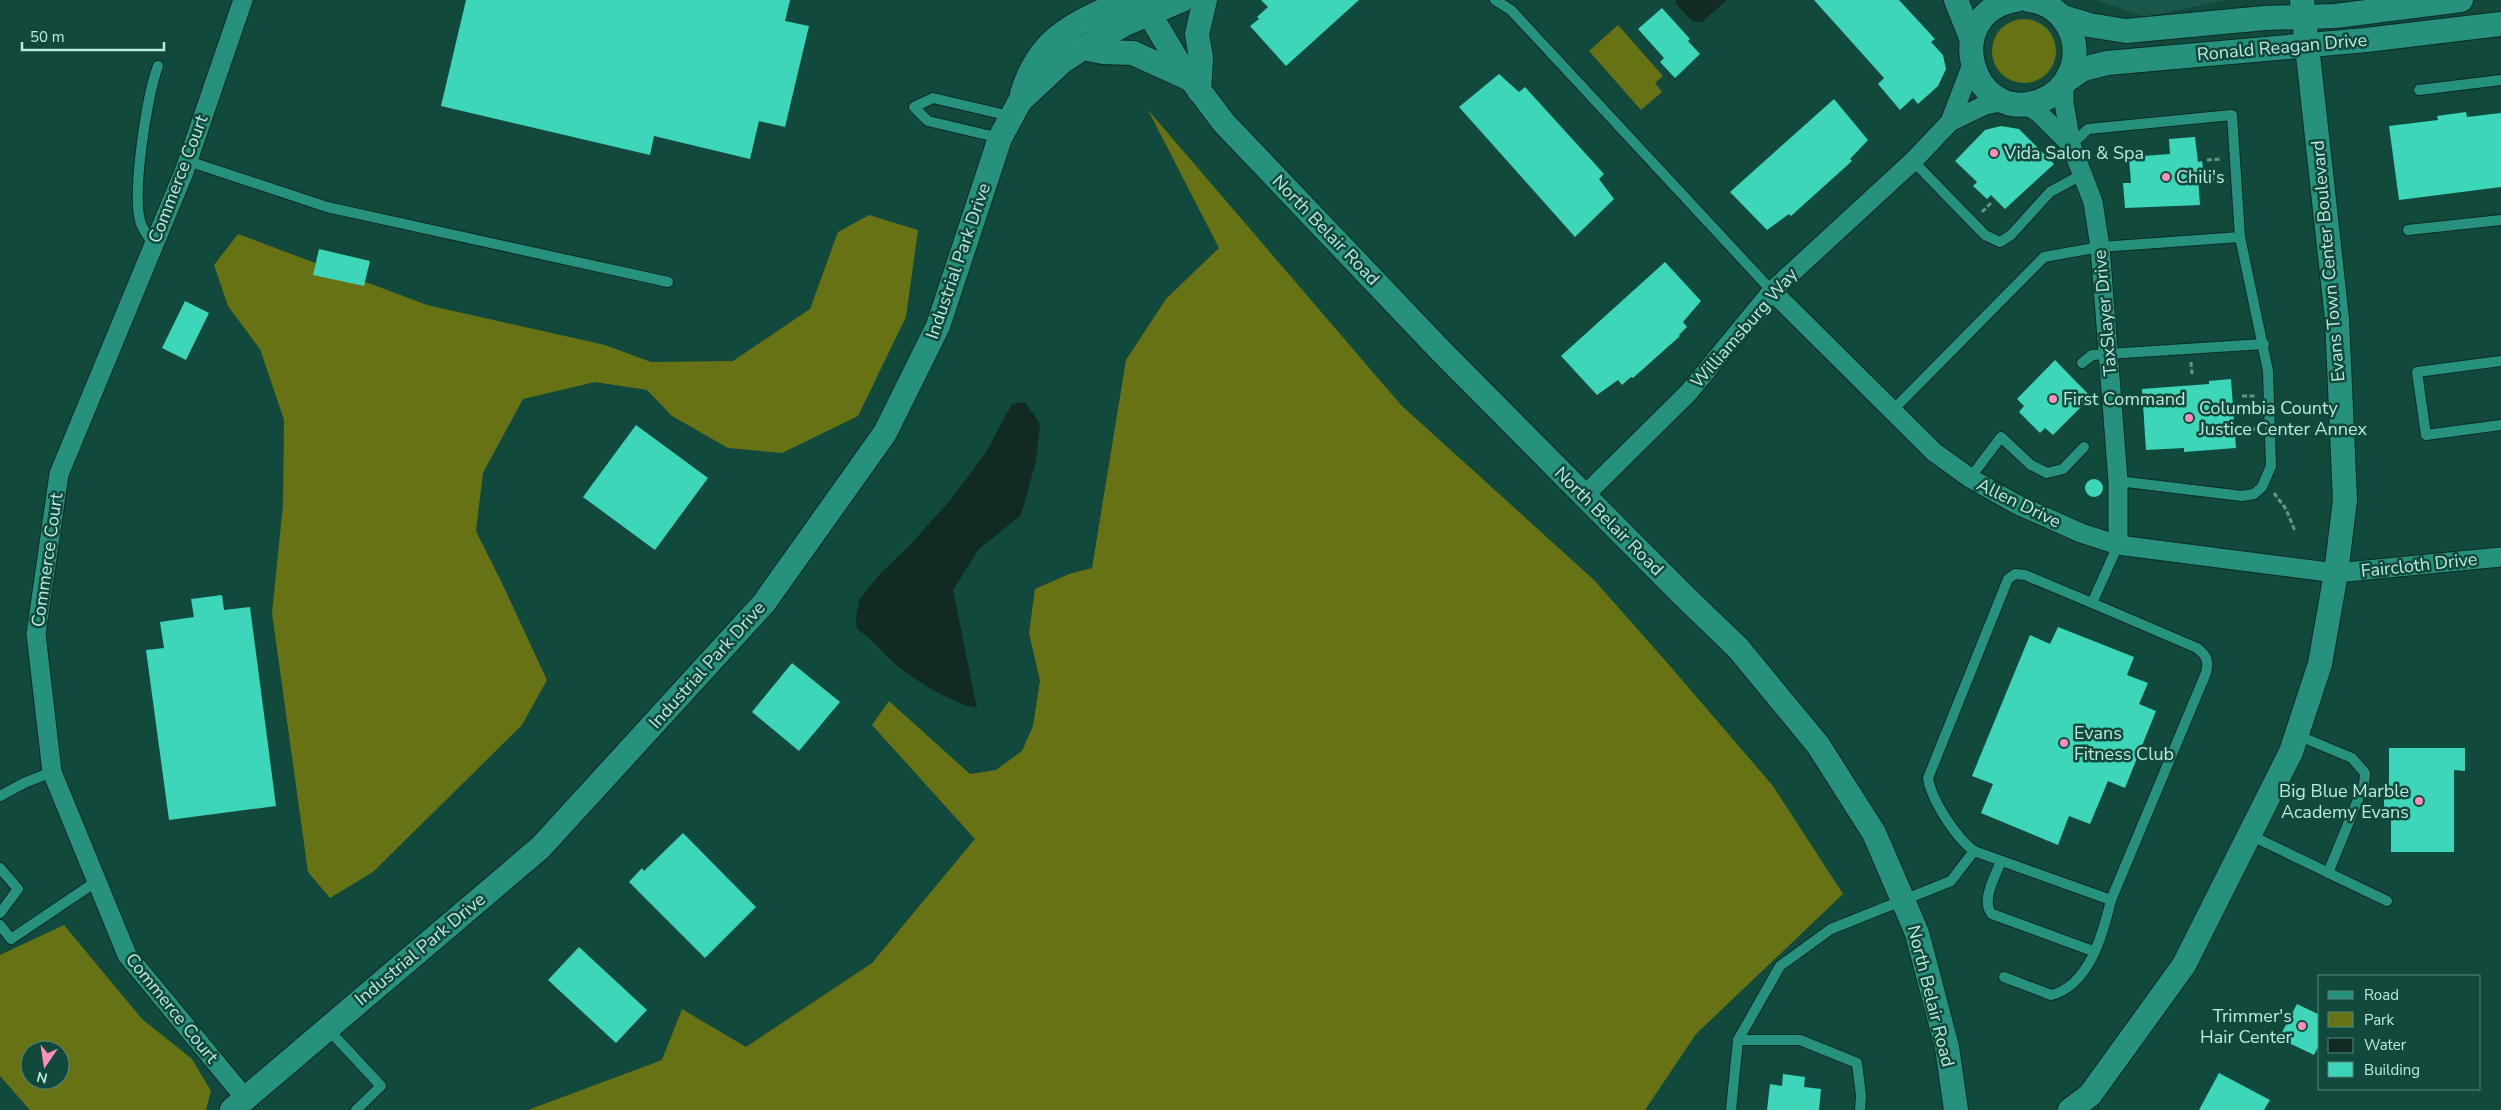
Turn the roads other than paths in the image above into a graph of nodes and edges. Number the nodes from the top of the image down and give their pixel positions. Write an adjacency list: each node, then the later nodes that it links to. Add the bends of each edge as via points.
1 (243, 0): 30 (street, Commerce Court)
2 (1088, 0): 15 (street)
3 (1127, 0): 15 (street, Industrial Park Drive)
4 (1182, 0): 11 (street)
5 (1205, 0): 23 (street, via 1197,34 1201,58)
6 (1496, 0): 39 (lane, via 1511,10)
7 (1956, 0): 16 (street)
8 (2016, 0): 16 (street, via 1995,7 1984,16)
9 (2029, 0): 13 (street, Ronald Reagan Drive, via 2051,7)
10 (2461, 0): 12 (street, Ronald Reagan Drive, via 2335,16)
11 (1145, 7): 18 (street, Industrial Park Drive, via 1125,24); 23 (street, North Belair Road)
12 (2303, 9): 13 (street, Ronald Reagan Drive, via 2265,18 2126,31); 17 (street, Evans Town Center Boulevard)
13 (2063, 18): 22 (street, Ronald Reagan Drive, via 2072,32 2076,48 2074,65)
14 (2501, 24): 17 (street, Ronald Reagan Drive)
15 (1070, 28): 26 (street, Industrial Park Drive, via 1050,42 1037,58)
16 (1972, 40): 19 (street)
17 (2306, 44): 22 (street, Ronald Reagan Drive, via 2107,63 2083,69); 52 (street, Evans Town Center Boulevard, via 2337,319 2345,500)
18 (1083, 48): 23 (street, via 1133,53); 26 (street, Industrial Park Drive, via 1063,61)
19 (1972, 64): 25 (street, via 1984,86); 27 (street, Williamsburg Way)
20 (158, 66): 36 (lane, via 152,83 137,186 141,223)
21 (2501, 80): 24 (lane)
22 (2066, 82): 25 (street, Ronald Reagan Drive, via 2046,98); 29 (street, TaxSlayer Drive, via 2064,102)
23 (1195, 85): 49 (street, North Belair Road, via 1224,123)
24 (2419, 90)
25 (2015, 102): 27 (street, Williamsburg Way, via 1985,105); 29 (street, TaxSlayer Drive, via 2039,113)
26 (1015, 108): 28 (street, Industrial Park Drive); 28 (lane, via 933,98 914,107 928,121)
27 (1950, 122): 31 (street, Williamsburg Way)
28 (1000, 138): 70 (street, Industrial Park Drive, via 938,326 884,433 764,603 541,847)
29 (2071, 145): 32 (street, TaxSlayer Drive); 35 (lane, via 2088,129 2232,116)
30 (188, 161): 36 (street, Commerce Court); 38 (lane, via 327,207)
31 (1913, 161): 32 (lane, via 1985,235 2000,242 2050,192); 39 (street, Williamsburg Way)
32 (2083, 174): 37 (street, TaxSlayer Drive, via 2093,202)
33 (2501, 220): 34 (lane)
34 (2408, 230)
35 (2240, 237): 37 (lane); 40 (lane)
36 (153, 244): 55 (street, Commerce Court, via 58,474 36,634)
37 (2100, 247): 41 (street, TaxSlayer Drive); 44 (lane, via 2044,257)
38 (668, 282)
39 (1772, 291): 44 (street, Allen Drive); 49 (street, Williamsburg Way, via 1689,392)
40 (2264, 344): 41 (lane); 48 (lane, via 2271,466 2264,484 2254,494 2242,496)
41 (2109, 354): 43 (lane, via 2092,355); 48 (street, TaxSlayer Drive)
42 (2501, 361): 45 (lane, via 2417,372 2426,435)
43 (2082, 363)
44 (1892, 411): 47 (street, Allen Drive, via 1934,452)
45 (2501, 425)
46 (2084, 447): 47 (lane, via 2063,469 2047,473 2031,465 2001,437)
47 (1970, 478): 50 (street, Allen Drive, via 2016,504)
48 (2118, 481): 50 (street, TaxSlayer Drive)
49 (1584, 496): 64 (street, North Belair Road, via 1738,648 1818,745 1874,833)
50 (2118, 545): 52 (street, Allen Drive); 53 (lane)
51 (2501, 557): 52 (street, Faircloth Drive)
52 (2336, 573): 54 (street, Evans Town Center Boulevard, via 2320,664)
53 (2092, 603): 58 (lane, via 2025,575 2015,574 2008,579 1928,778 1930,791 1963,844); 63 (lane, via 2197,648 2205,654 2208,663)
54 (2297, 735): 57 (street, Evans Town Center Boulevard); 61 (lane, via 2352,758 2365,773 2364,785)
55 (52, 772): 56 (lane); 62 (street, Commerce Court)
56 (0, 796)
57 (2250, 835): 61 (lane); 77 (street, Evans Town Center Boulevard, via 2184,966 2090,1095)
58 (1974, 851): 59 (lane); 64 (lane, via 1951,881)
59 (2001, 861): 63 (lane); 68 (lane, via 1986,902 1992,914)
60 (0, 868): 66 (lane, via 18,889)
61 (2328, 873): 65 (lane)
62 (97, 881): 67 (lane, via 11,939); 72 (street, Commerce Court, via 127,954)
63 (2111, 900): 68 (lane, via 2104,928)
64 (1904, 901): 71 (lane, via 1831,929 1780,966); 76 (street, North Belair Road, via 1918,933 1946,1047)
65 (2387, 901)
66 (0, 913)
67 (0, 925)
68 (2093, 951): 69 (lane, via 2084,972 2061,993 2051,995)
69 (2004, 977)
70 (327, 1028): 72 (street, Industrial Park Drive); 73 (lane, via 381,1086)
71 (1738, 1040): 74 (lane); 75 (lane, via 1800,1040 1857,1062)
72 (238, 1104)
73 (356, 1110)
74 (1731, 1110)
75 (1860, 1110)
76 (1956, 1110)
77 (2070, 1110)

